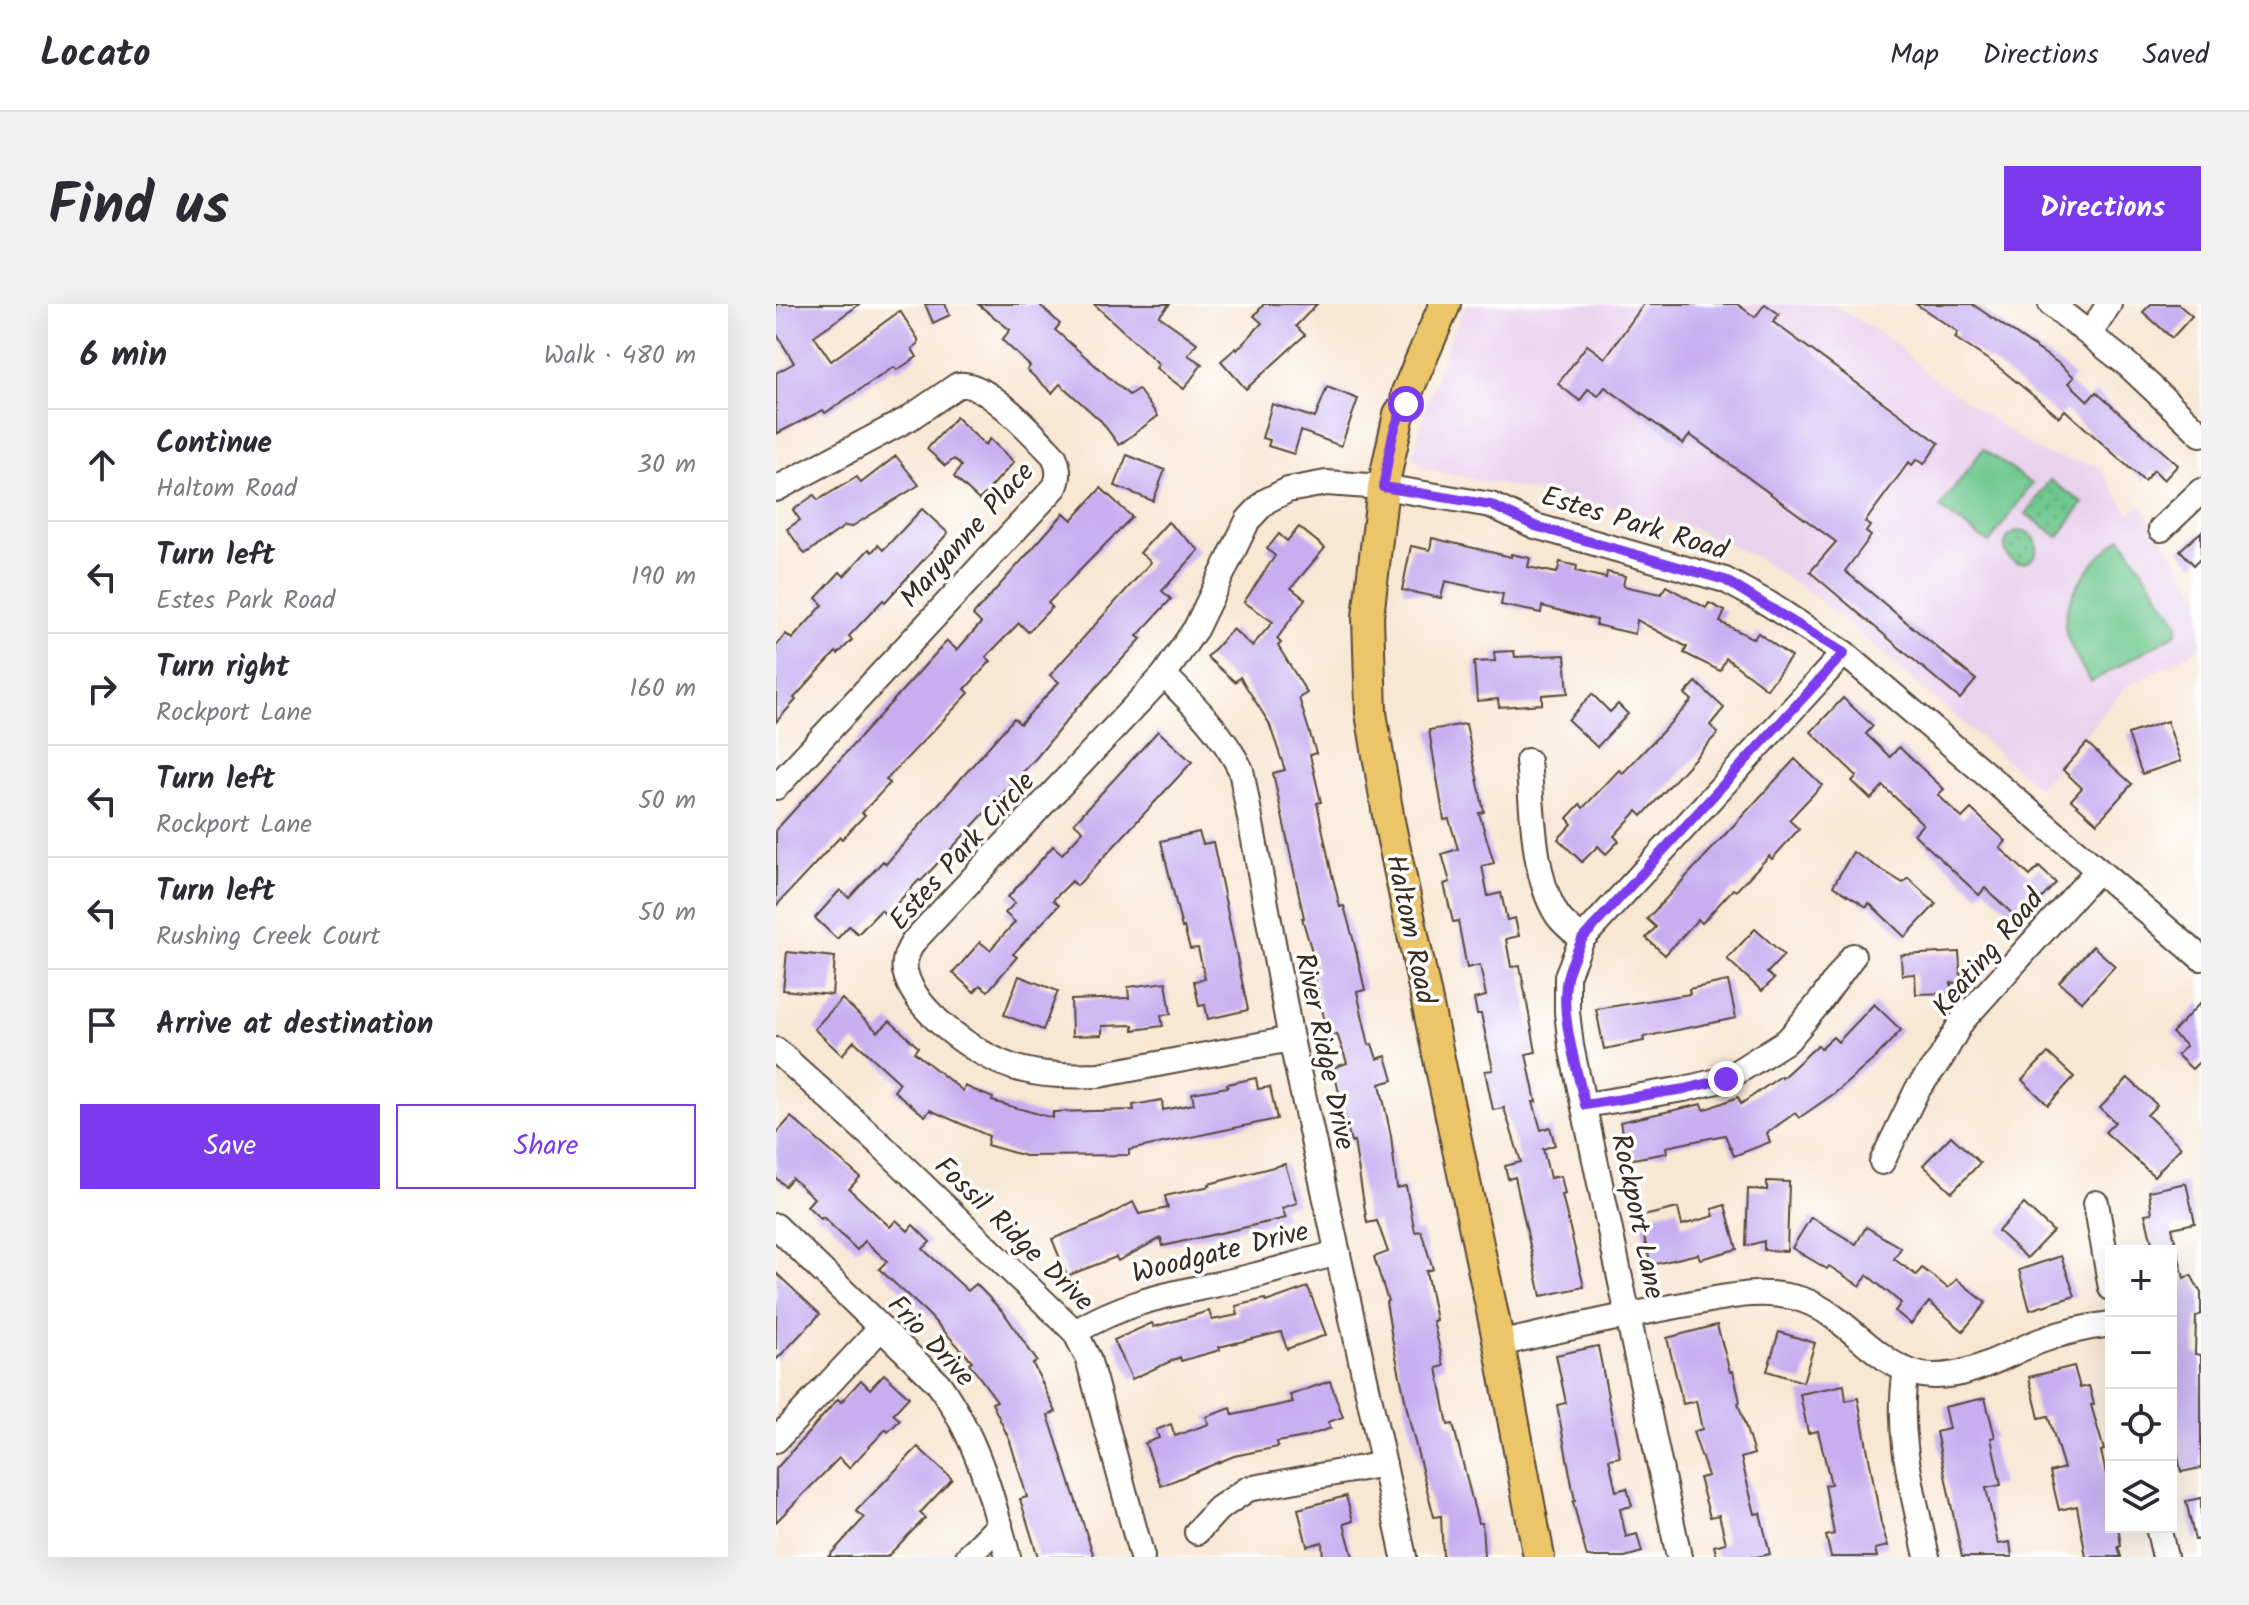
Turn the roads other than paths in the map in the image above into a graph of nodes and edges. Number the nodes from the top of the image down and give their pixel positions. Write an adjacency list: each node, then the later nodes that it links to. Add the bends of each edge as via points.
1 (1445, 304): 6 (main road, Haltom Road, via 1399,414)
2 (2109, 304): 4 (street)
3 (2055, 305): 4 (street)
4 (2090, 334): 5 (street)
5 (2201, 434)
6 (1383, 487): 10 (street, Estes Park Road, via 1326,483 1288,490 1266,501 1248,520); 11 (street, Estes Park Road, via 1491,505 1535,526 1725,580); 31 (main road, Haltom Road, via 1368,617 1371,713)
7 (776, 489): 14 (street, Maryanne Place, via 965,384 1000,404 1054,456 1059,479)
8 (2201, 491): 9 (street)
9 (2161, 529)
10 (1196, 628): 12 (street, Estes Park Circle)
11 (1844, 653): 15 (street, Estes Park Road); 16 (street, Rockport Lane)
12 (1164, 675): 19 (street, River Ridge Drive, via 1214,726 1241,770); 19 (street, Estes Park Circle, via 913,942 905,955 905,971 932,1015 967,1044 1014,1067 1042,1072 1099,1075)
13 (1528, 761): 16 (street, via 1546,891 1556,915)
14 (776, 787)
15 (2098, 870): 18 (street, Estes Park Road); 22 (street, Keating Road, via 1962,1021 1917,1090)
16 (1582, 939): 21 (street, Rockport Lane, via 1567,976 1567,1012)
17 (1853, 956): 21 (street, via 1788,1040 1726,1079)
18 (2201, 958)
19 (1291, 1039): 25 (street, River Ridge Drive)
20 (776, 1050): 30 (street, Fossil Ridge Drive)
21 (1585, 1105): 27 (street, Rockport Lane)
22 (1882, 1162)
23 (2096, 1203): 26 (street)
24 (776, 1226): 29 (street, Frio Drive)
25 (1338, 1253): 30 (street, Woodgate Drive, via 1144,1300 1104,1314); 34 (street, River Ridge Drive)
26 (2105, 1254)
27 (1629, 1315): 31 (street); 32 (street, via 1749,1293 1785,1295 1828,1312); 43 (street, Rockport Lane)
28 (2105, 1325): 32 (street, via 2041,1341 1955,1375)
29 (881, 1328): 33 (street); 35 (street, Frio Drive, via 938,1383 955,1407 986,1475)
30 (1075, 1332): 40 (street, Fossil Ridge Drive, via 1088,1358)
31 (1499, 1344): 42 (main road, Haltom Road)
32 (1906, 1370): 44 (street, via 1903,1444)
33 (776, 1440)
34 (1384, 1464): 36 (street, via 1248,1489 1218,1509); 41 (street, River Ridge Drive)
35 (1000, 1524): 38 (street); 39 (street, Frio Drive)
36 (1197, 1532)
37 (2159, 1533): 45 (street)
38 (968, 1557)
39 (1008, 1557)
40 (1142, 1557)
41 (1404, 1557)
42 (1539, 1557)
43 (1679, 1557)
44 (1927, 1557)
45 (2165, 1557)

